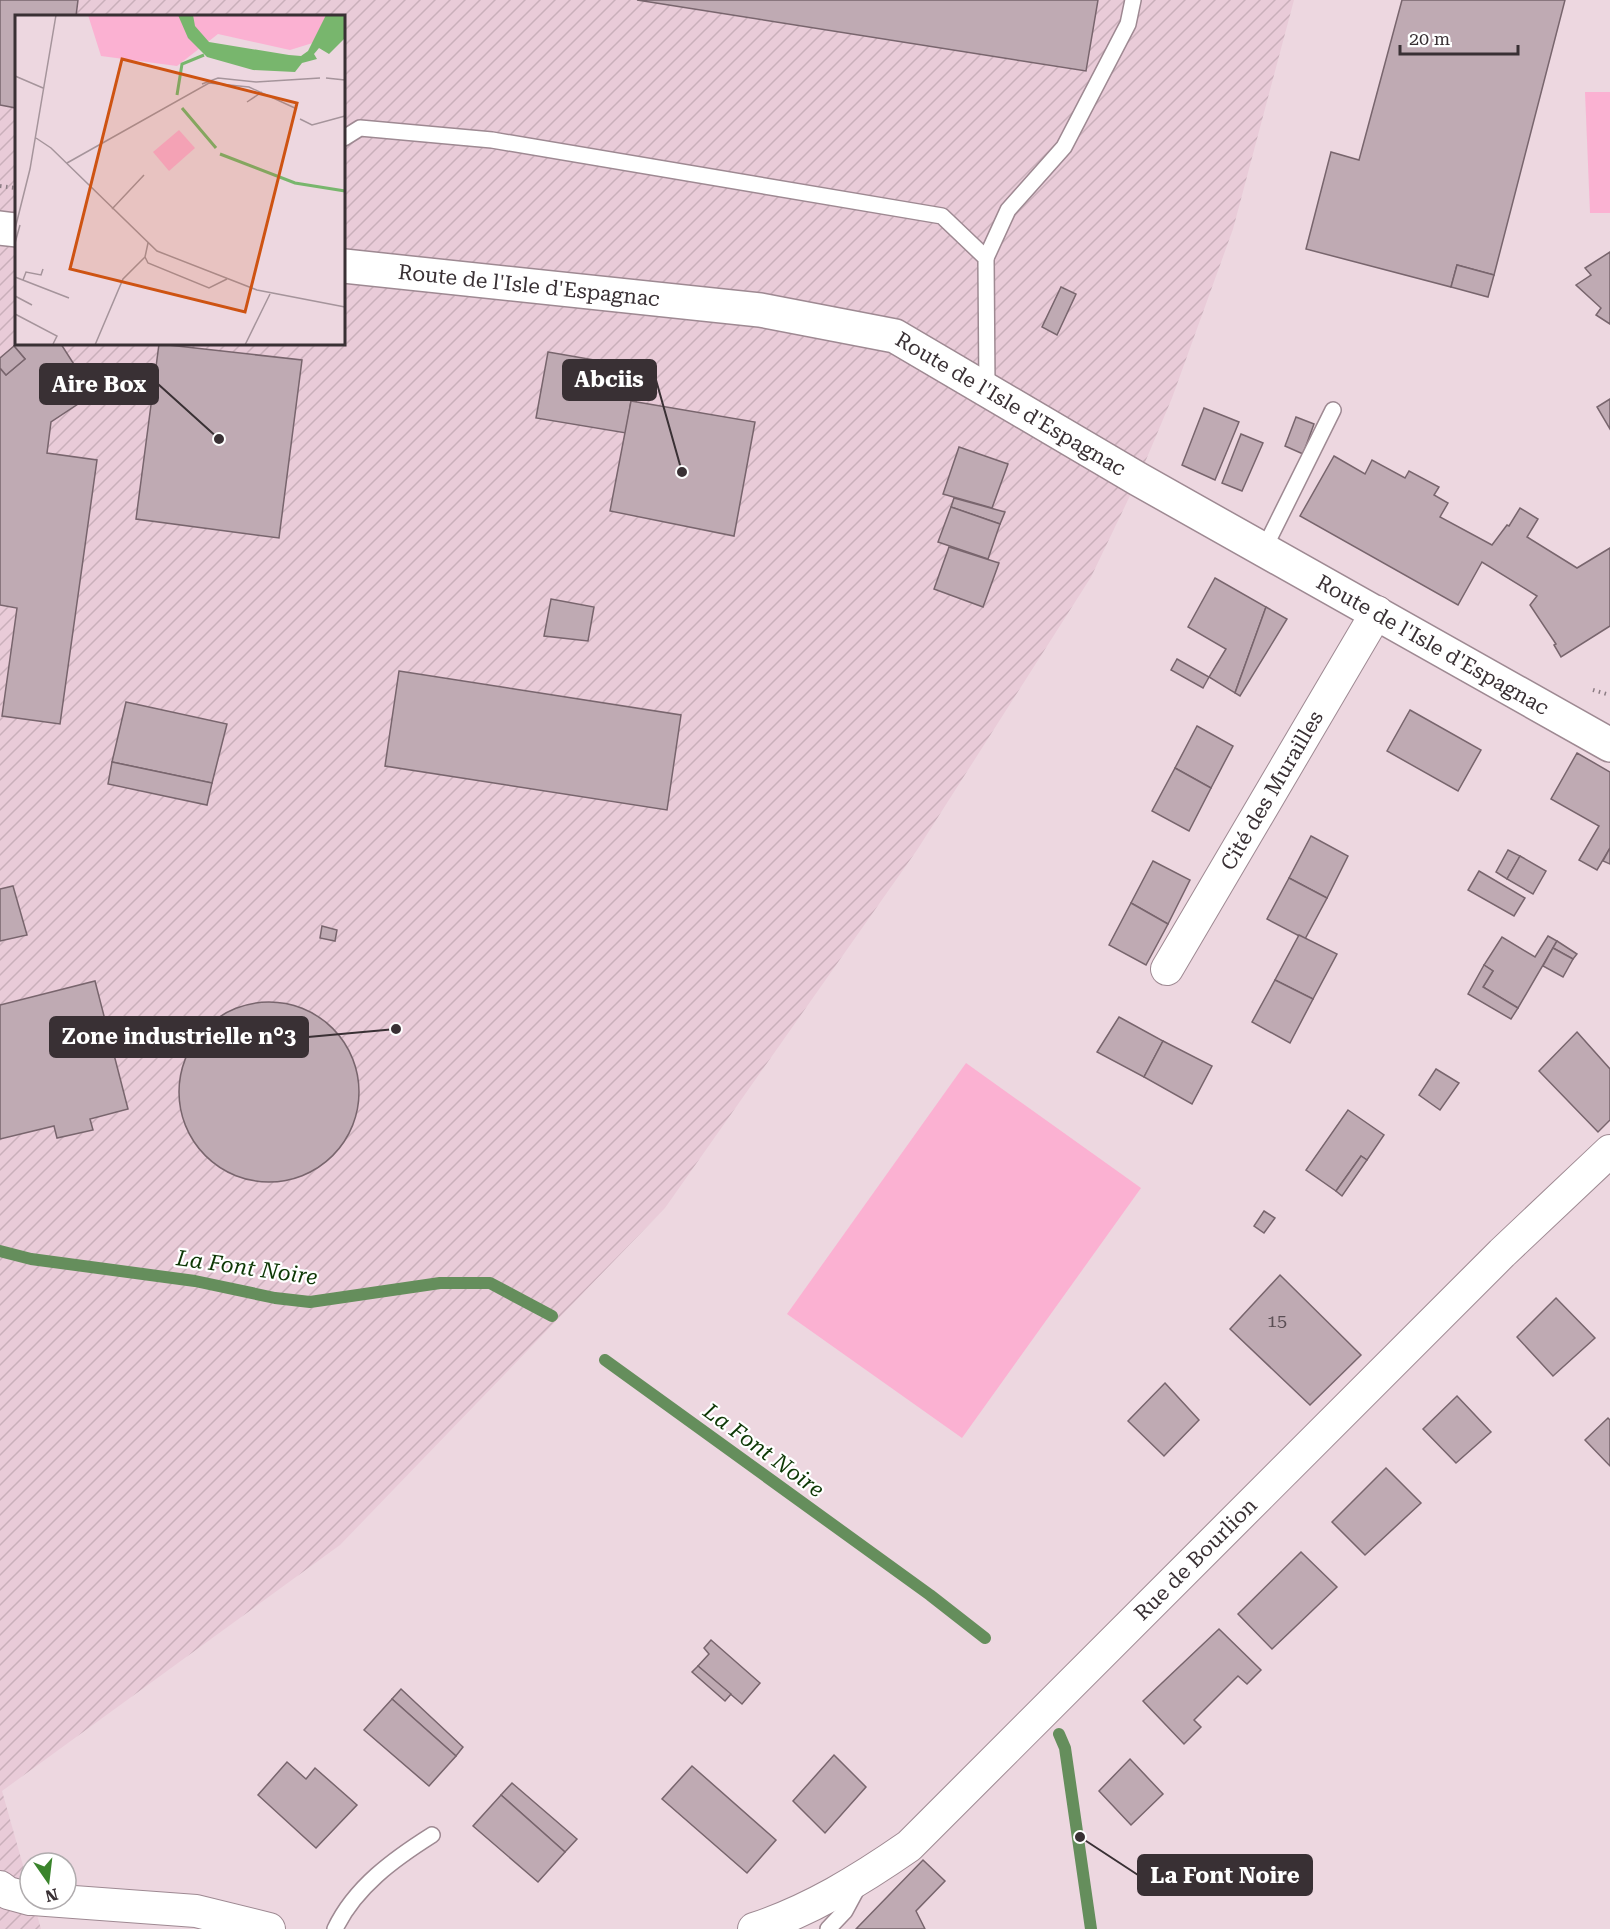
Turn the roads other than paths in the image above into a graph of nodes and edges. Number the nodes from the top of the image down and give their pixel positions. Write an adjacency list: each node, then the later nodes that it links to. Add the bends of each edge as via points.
1 (1133, 0): 5 (lane, via 1128,24 1064,147 1008,210)
2 (345, 137): 5 (lane, via 360,128 492,140 942,216)
3 (0, 228): 4 (street)
4 (15, 230)
5 (986, 258): 7 (lane)
6 (345, 266): 7 (street, Route de l'Isle d'Espagnac, via 760,310 895,336)
7 (987, 390): 9 (street, Route de l'Isle d'Espagnac)
8 (1333, 410): 9 (lane)
9 (1264, 549): 10 (street, Route de l'Isle d'Espagnac)
10 (1377, 612): 11 (street, Route de l'Isle d'Espagnac); 12 (street, Cité des Murailles)
11 (1610, 745)
12 (1167, 969)
13 (1610, 1151): 15 (street, Rue de Bourlion, via 1502,1252 909,1846)
14 (432, 1835): 20 (lane, via 404,1852 366,1885)
15 (862, 1879): 21 (street, Rue de Bourlion, via 808,1908); 22 (lane, via 845,1911)
16 (0, 1887): 17 (street)
17 (18, 1896)
18 (78, 1902): 19 (street, via 196,1911)
19 (269, 1929)
20 (335, 1929)
21 (754, 1929)
22 (828, 1929)

